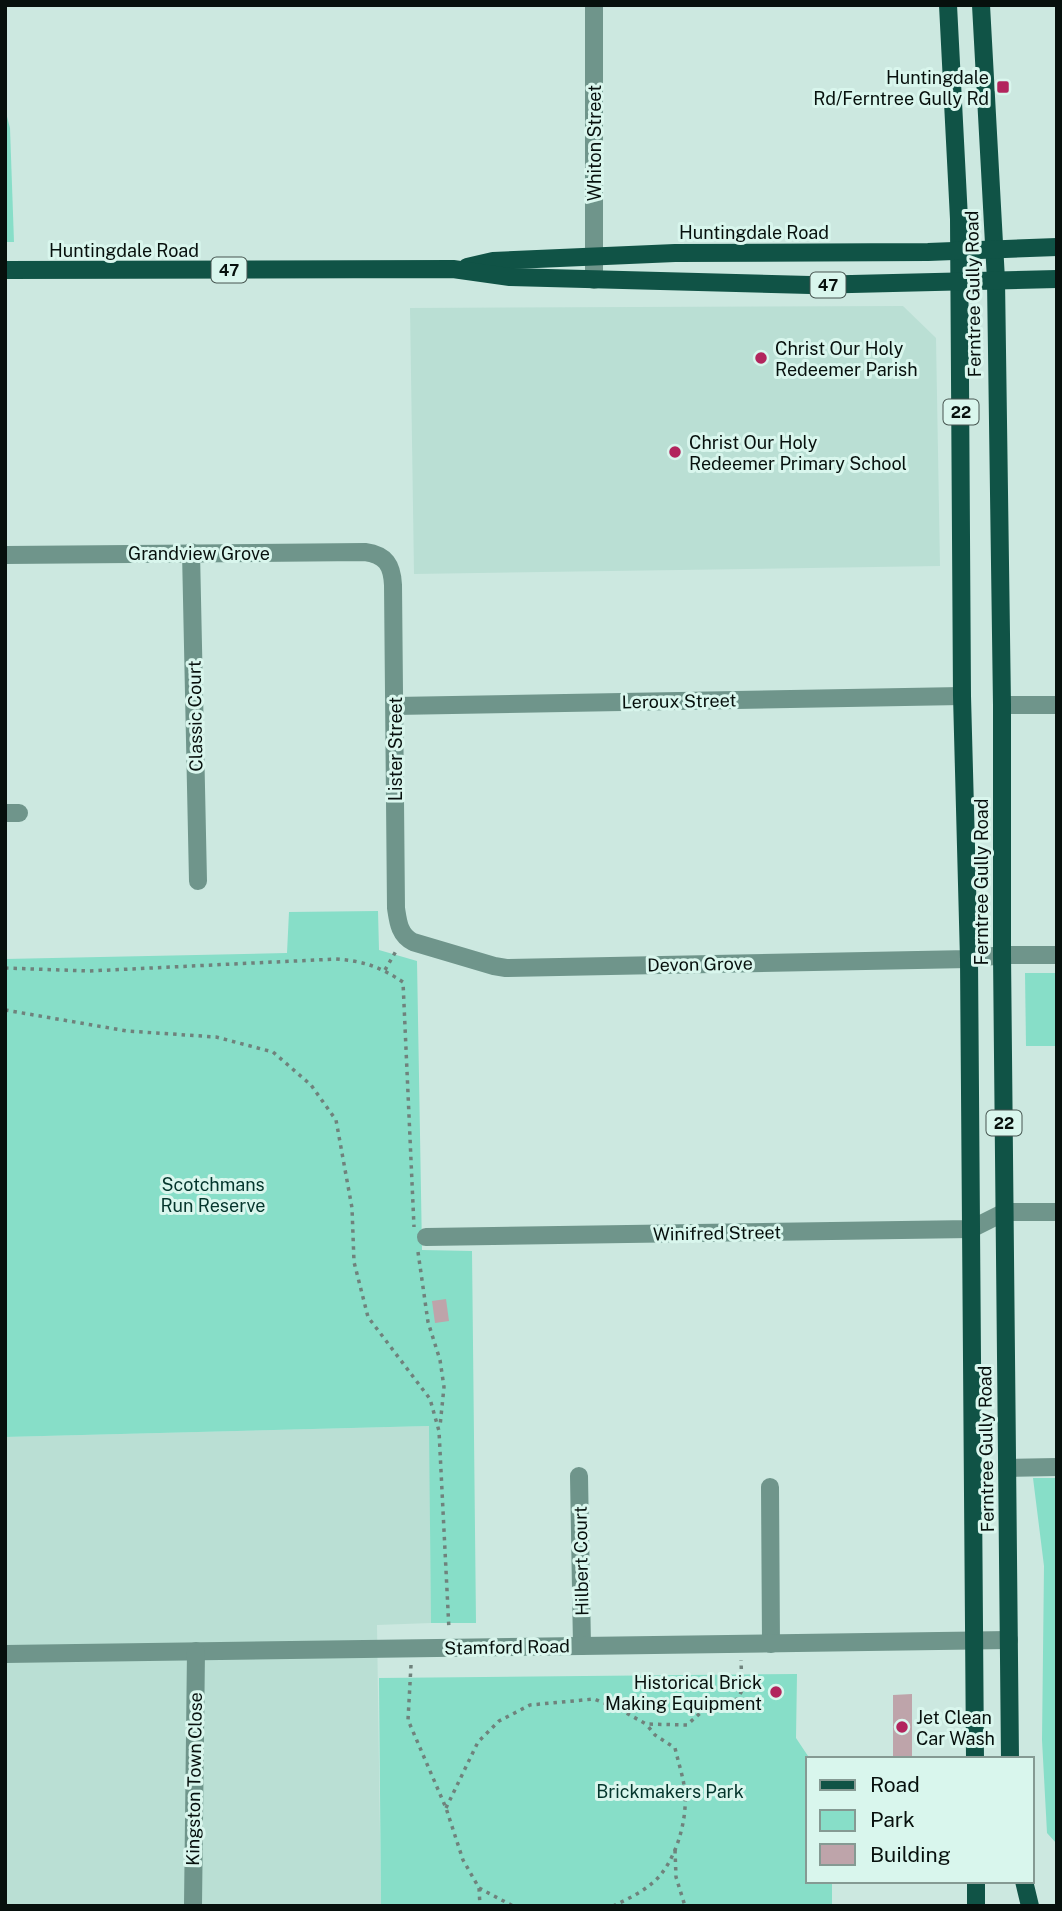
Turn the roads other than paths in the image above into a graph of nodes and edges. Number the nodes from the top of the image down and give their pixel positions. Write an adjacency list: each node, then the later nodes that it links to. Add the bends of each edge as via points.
1 (593, 5): 7 (street, Whiton Street)
2 (948, 5): 6 (main road, Ferntree Gully Road / 22)
3 (981, 5): 5 (main road, Ferntree Gully Road / 22)
4 (1057, 247): 5 (main road, Huntingdale Road / 47)
5 (995, 249): 6 (main road, Huntingdale Road / 47); 12 (main road, Ferntree Gully Road / 22)
6 (958, 251): 7 (main road, Huntingdale Road / 47); 13 (main road, Ferntree Gully Road / 22)
7 (594, 257): 8 (main road, Huntingdale Road / 47, via 493,261); 11 (street, Whiton Street)
8 (453, 269): 9 (main road, Huntingdale Road / 47); 11 (main road, Huntingdale Road / 47, via 510,278)
9 (5, 270)
10 (1057, 279): 12 (main road, Huntingdale Road / 47)
11 (594, 280): 13 (main road, Huntingdale Road / 47, via 810,285)
12 (996, 280): 13 (main road, Huntingdale Road / 47); 18 (main road, Ferntree Gully Road / 22)
13 (959, 282): 17 (main road, Ferntree Gully Road / 22)
14 (191, 552): 15 (street, Grandview Grove); 16 (street, Grandview Grove, via 365,552); 21 (street, Classic Court)
15 (5, 555)
16 (389, 562): 20 (street, Lister Street)
17 (962, 696): 20 (street, Leroux Street); 25 (main road, Ferntree Gully Road / 22)
18 (1002, 705): 19 (street); 23 (main road, Ferntree Gully Road / 22)
19 (1057, 705)
20 (395, 706): 22 (street, Lister Street, via 396,908)
21 (198, 881)
22 (404, 935): 25 (street, Devon Grove, via 506,968)
23 (1002, 955): 24 (street, Devon Grove); 25 (street, Devon Grove); 26 (main road, Ferntree Gully Road / 22)
24 (1057, 955)
25 (969, 959): 28 (main road, Ferntree Gully Road / 22)
26 (1005, 1212): 27 (street); 28 (street, Winifred Street); 31 (main road, Ferntree Gully Road / 22)
27 (1057, 1212)
28 (971, 1229): 29 (street, Winifred Street); 35 (main road, Ferntree Gully Road / 22)
29 (420, 1240)
30 (1057, 1467): 31 (street)
31 (1007, 1468): 34 (main road, Ferntree Gully Road / 22)
32 (579, 1476): 37 (street, Hilbert Court)
33 (770, 1487): 36 (street)
34 (1009, 1640): 35 (street, Stamford Road); 41 (main road, Ferntree Gully Road / 22)
35 (974, 1641): 36 (street, Stamford Road); 40 (main road, Ferntree Gully Road / 22)
36 (771, 1644): 37 (street, Stamford Road)
37 (582, 1646): 38 (street, Stamford Road)
38 (196, 1651): 39 (street, Stamford Road); 44 (street, Kingston Town Close)
39 (5, 1654)
40 (975, 1757)
41 (1010, 1757)
42 (976, 1883): 45 (main road)
43 (1024, 1883): 46 (main road)
44 (193, 1906)
45 (976, 1906)
46 (1030, 1906)

